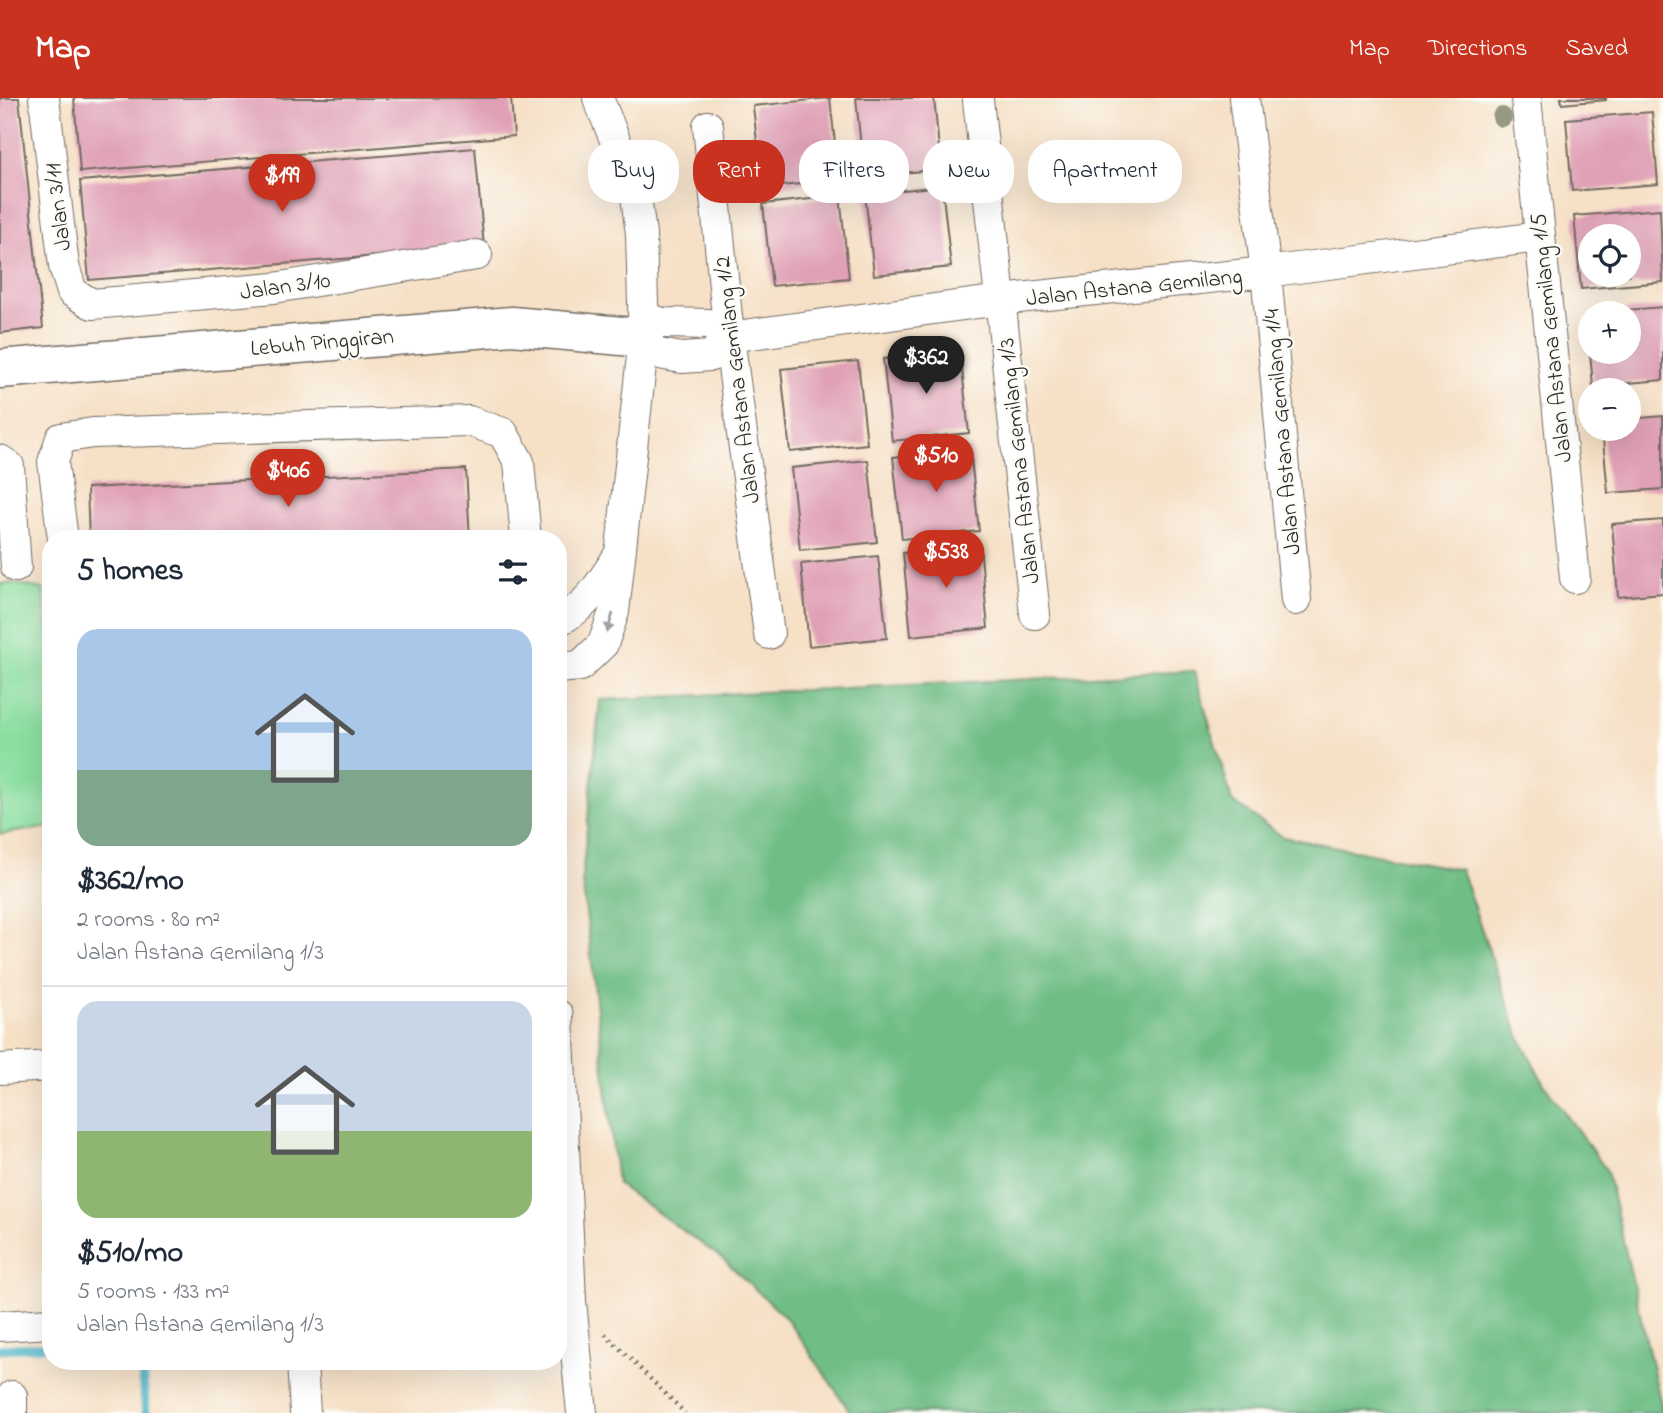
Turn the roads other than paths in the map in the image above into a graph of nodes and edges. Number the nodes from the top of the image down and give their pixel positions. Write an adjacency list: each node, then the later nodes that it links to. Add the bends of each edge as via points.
1 (44, 98): 11 (street, Jalan 3/11, via 64,266 72,292)
2 (598, 98): 12 (street, via 635,189 641,234)
3 (1244, 98): 9 (street, Jalan Astana Gemilang 1/4)
4 (1526, 98): 7 (street, Jalan Astana Gemilang 1/5)
5 (978, 100): 10 (street, Jalan Astana Gemilang 1/3)
6 (708, 126): 13 (street, Jalan Astana Gemilang 1/2)
7 (1539, 237): 9 (street, Jalan Astana Gemilang); 20 (street, Jalan Astana Gemilang 1/5)
8 (477, 255): 11 (street, Jalan 3/10, via 274,288)
9 (1266, 271): 10 (street, Jalan Astana Gemilang); 21 (street, Jalan Astana Gemilang 1/4)
10 (1000, 300): 13 (street, Jalan Astana Gemilang); 22 (street, Jalan Astana Gemilang 1/3)
11 (92, 304)
12 (643, 335): 13 (street, via 663,323 709,324); 14 (street, Lebuh Pinggiran, via 512,326); 18 (street)
13 (729, 337): 24 (street, Jalan Astana Gemilang 1/2)
14 (0, 369)
15 (0, 460): 19 (street, via 9,466)
16 (62, 530): 17 (street, via 53,462 61,438 93,433 469,421 503,433 519,462)
17 (525, 530)
18 (619, 555): 23 (street, via 594,594); 25 (street, one-way to 25, via 614,612 603,644 580,666)
19 (16, 567)
20 (1575, 578)
21 (1296, 600)
22 (1035, 614)
23 (567, 616)
24 (769, 634)
25 (567, 667)
26 (42, 1067): 27 (street)
27 (0, 1069)
28 (567, 1199): 33 (street)
29 (42, 1323): 30 (street)
30 (0, 1325)
31 (302, 1370): 32 (street)
32 (305, 1413)
33 (582, 1413)

